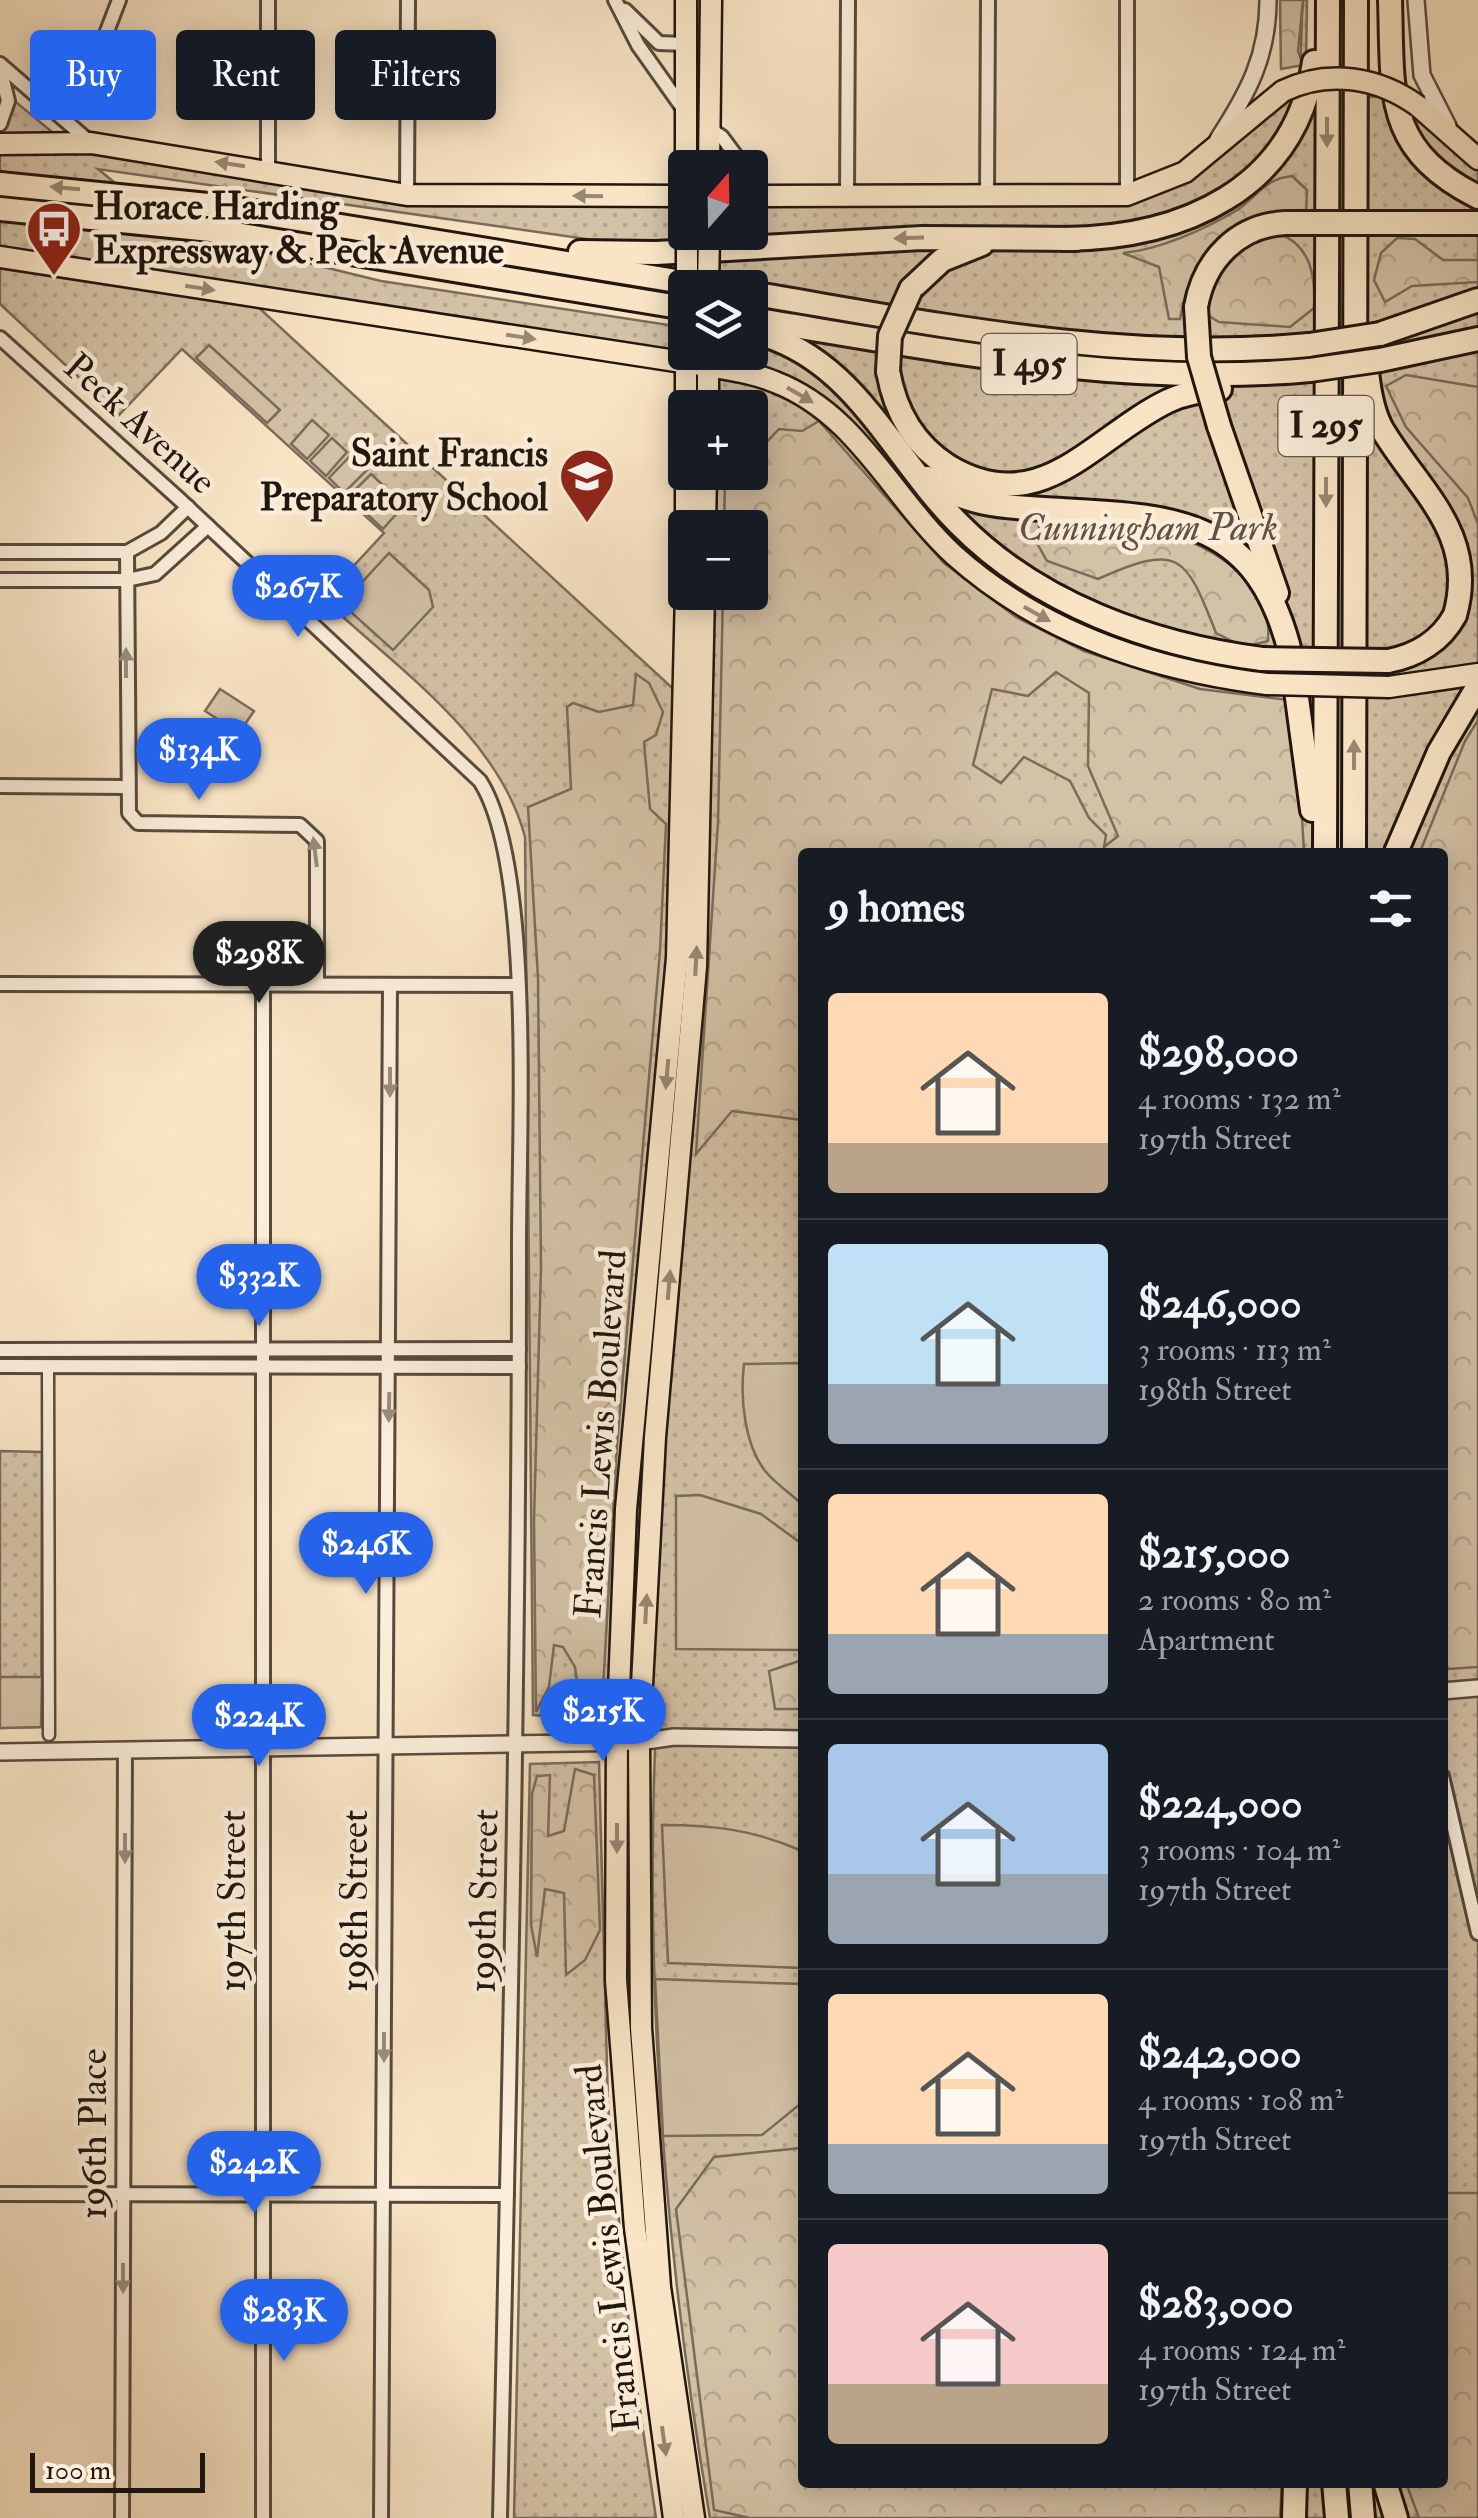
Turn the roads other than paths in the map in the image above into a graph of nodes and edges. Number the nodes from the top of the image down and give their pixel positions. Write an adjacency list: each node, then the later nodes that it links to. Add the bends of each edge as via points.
1 (118, 0): 15 (street)
2 (268, 0): 30 (street)
3 (408, 0): 32 (street)
4 (615, 0): 16 (street, via 659,44); 19 (street)
5 (686, 0): 16 (main road)
6 (710, 0): 22 (main road)
7 (848, 0): 36 (street)
8 (988, 0): 37 (street)
9 (1127, 0): 33 (street)
10 (1268, 0): 28 (street, via 1258,71)
11 (1325, 0): 42 (highway, via 1304,106 1286,140 1250,181 1172,226); 75 (highway, I 295, one-way to 75)
12 (1356, 0): 44 (highway, I 295)
13 (1390, 0): 38 (highway, via 1397,119 1425,160)
14 (1416, 0): 29 (street, via 1422,76 1447,124)
15 (106, 30)
16 (684, 44): 19 (main road)
17 (0, 66): 18 (street); 21 (street, via 8,101)
18 (30, 91)
19 (684, 110): 25 (main road)
20 (65, 120): 23 (street)
21 (0, 124)
22 (710, 130): 26 (main road); 27 (street)
23 (91, 143): 24 (main road); 30 (main road, one-way to 23)
24 (0, 144)
25 (685, 150)
26 (710, 150)
27 (731, 150)
28 (1208, 155): 29 (main road, bridge, via 1283,91 1318,80 1355,79 1418,106); 33 (main road, via 1172,180)
29 (1476, 157)
30 (268, 170): 32 (main road)
31 (0, 184): 41 (highway, one-way to 31, via 186,201)
32 (407, 194): 34 (main road, one-way to 32)
33 (1127, 195): 37 (main road)
34 (668, 196)
35 (768, 196): 36 (main road)
36 (847, 197): 37 (main road)
37 (987, 197)
38 (1478, 197)
39 (0, 209): 46 (highway, via 181,226)
40 (1478, 223): 69 (highway, bridge, via 1286,223 1256,229 1226,247 1205,275 1196,307 1202,370 1264,548)
41 (382, 233): 42 (highway, one-way to 41, via 864,240 630,254); 45 (highway)
42 (1076, 239): 59 (highway, bridge, via 978,245 942,260 911,288 890,336 888,372 903,419 925,449 970,477 1036,481 1072,467 1181,395)
43 (0, 257): 57 (main road, one-way to 57)
44 (1356, 263): 60 (highway, bridge, via 1375,416 1455,520 1468,566 1462,599 1445,630 1418,652 1388,662 1262,658 1139,631 1042,588 997,558 956,522); 76 (highway, I 295, one-way to 44)
45 (668, 281)
46 (565, 288): 49 (highway); 50 (highway)
47 (768, 296): 53 (highway, I 495, bridge, via 1110,348 1209,351)
48 (1478, 300): 53 (highway)
49 (668, 305)
50 (668, 312)
51 (1478, 312): 53 (highway, I 495)
52 (768, 321): 59 (highway, I 495, via 1108,373)
53 (1380, 334)
54 (768, 336): 60 (highway, via 819,358)
55 (0, 338): 61 (street, Peck Avenue)
56 (1478, 339): 59 (highway, I 495, bridge)
57 (668, 355)
58 (740, 370): 70 (main road, one-way to 70, bridge, via 821,407 860,443 938,540 982,578 1030,610 1132,655 1267,684 1389,687)
59 (1310, 370)
60 (893, 444): 69 (highway, via 933,482 976,502 1151,516 1205,532 1262,582 1278,610)
61 (188, 506): 62 (street, Peck Avenue); 64 (street, via 161,533)
62 (208, 526): 66 (street, via 155,574); 82 (street, Peck Avenue, via 480,781 494,803 505,848)
63 (0, 552): 64 (street)
64 (126, 552): 66 (street)
65 (0, 580): 66 (street)
66 (126, 580): 73 (street, one-way to 66)
67 (686, 610): 95 (main road, Francis Lewis Boulevard, one-way to 95, via 678,958 626,1510)
68 (704, 610): 97 (main road, Francis Lewis Boulevard, one-way to 68, via 655,1437 696,967)
69 (1290, 656): 74 (highway)
70 (1478, 674)
71 (1478, 686): 77 (highway, via 1429,772)
72 (0, 786): 73 (street)
73 (126, 787): 80 (street, one-way to 73, via 316,841 310,831 300,825 138,823 129,813)
74 (1315, 848)
75 (1325, 848)
76 (1354, 848)
77 (1398, 848)
78 (0, 984): 79 (street)
79 (263, 984): 80 (street); 84 (street, 197th Street)
80 (318, 984): 81 (street)
81 (390, 985): 82 (street); 86 (street, 198th Street, one-way to 86)
82 (518, 985): 85 (street, 199th Street)
83 (0, 1350): 84 (street)
84 (262, 1350): 86 (street); 90 (street, 197th Street)
85 (519, 1350): 86 (street); 88 (street, 199th Street)
86 (390, 1359): 88 (street); 90 (street); 98 (street, 198th Street, one-way to 98)
87 (0, 1366): 89 (street)
88 (519, 1366): 96 (street, 199th Street)
89 (48, 1367): 90 (street); 93 (street)
90 (262, 1368): 99 (street, 197th Street)
91 (1478, 1688): 92 (street)
92 (1448, 1690)
93 (50, 1735)
94 (798, 1739): 97 (street)
95 (617, 1741): 96 (street); 97 (street); 117 (main road, Francis Lewis Boulevard, one-way to 117, via 616,1980 634,2228)
96 (518, 1742): 98 (street); 108 (street, 199th Street)
97 (639, 1742): 118 (main road, Francis Lewis Boulevard, via 641,2028 660,2286)
98 (386, 1744): 99 (street); 107 (street, 198th Street, one-way to 107)
99 (263, 1746): 100 (street); 106 (street, 197th Street)
100 (125, 1750): 101 (street); 105 (street, 196th Place, one-way to 105)
101 (0, 1752)
102 (1448, 1802): 103 (street)
103 (1478, 1934)
104 (0, 2194): 105 (street)
105 (124, 2194): 106 (street); 113 (street, 196th Place, one-way to 113)
106 (263, 2195): 107 (street); 114 (street, 197th Street)
107 (383, 2195): 108 (street); 115 (street, 198th Street)
108 (507, 2195): 116 (street, 199th Street)
109 (1295, 2488): 119 (highway)
110 (1335, 2488): 120 (highway)
111 (1361, 2488): 121 (highway)
112 (1388, 2488): 122 (highway)
113 (122, 2518)
114 (263, 2518)
115 (382, 2518)
116 (500, 2518)
117 (674, 2518)
118 (694, 2518)
119 (1294, 2518)
120 (1338, 2518)
121 (1364, 2518)
122 (1396, 2518)

